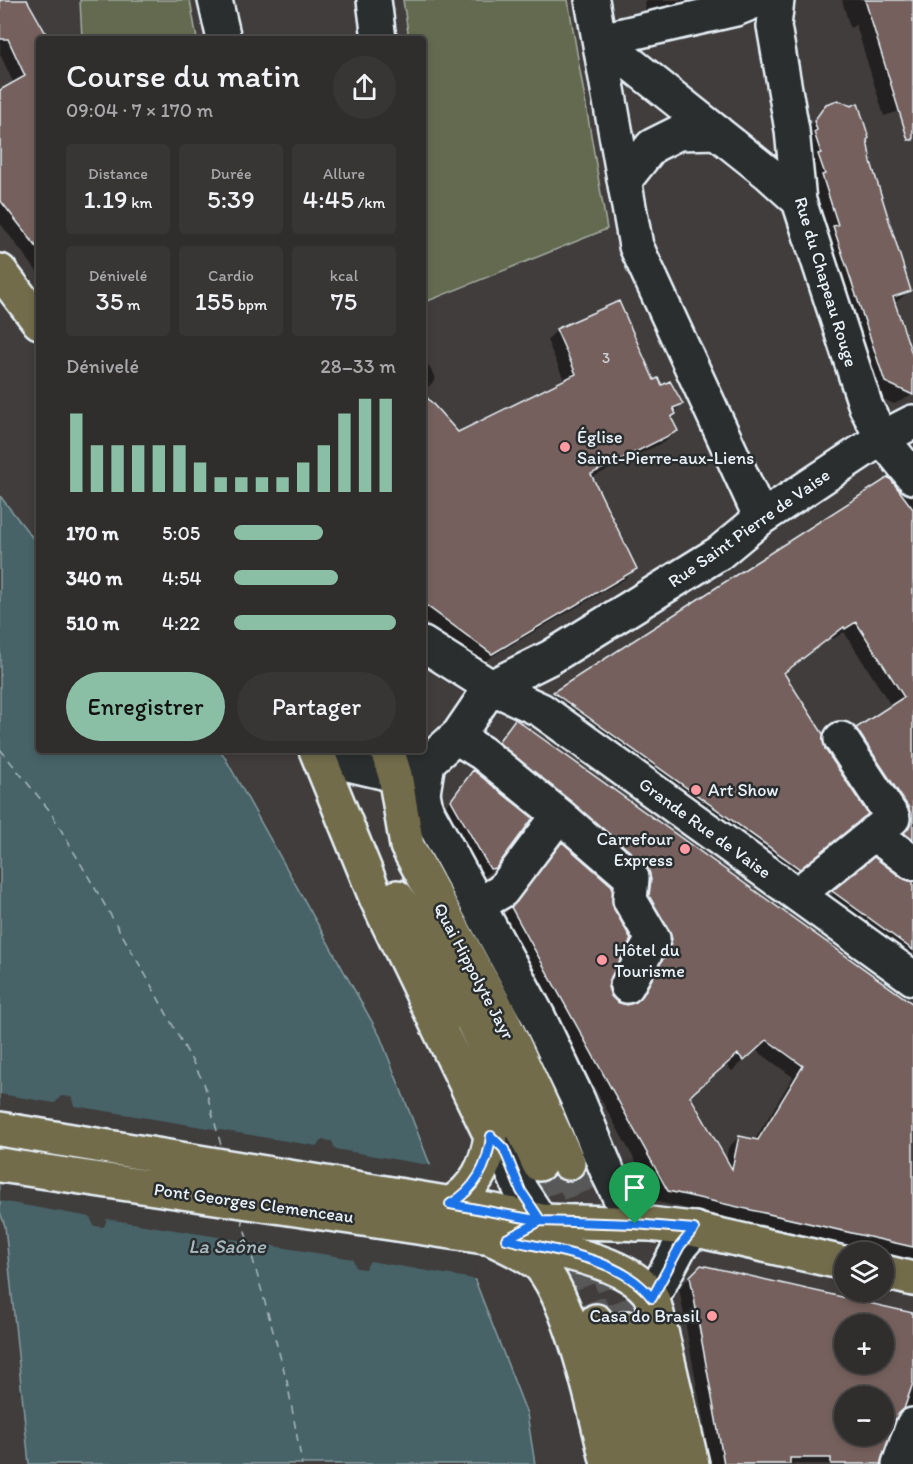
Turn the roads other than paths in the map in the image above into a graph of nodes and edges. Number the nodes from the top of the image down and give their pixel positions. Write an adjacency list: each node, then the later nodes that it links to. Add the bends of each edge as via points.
1 (215, 0): 6 (street)
2 (374, 0): 7 (street)
3 (592, 0): 8 (street)
4 (759, 0): 8 (street, via 736,9)
5 (777, 0): 11 (street, Rue du Chapeau Rouge, via 774,26 792,130)
6 (223, 36)
7 (379, 36)
8 (601, 40): 9 (street); 10 (street)
9 (717, 132): 10 (street, via 678,133 652,146); 11 (street)
10 (625, 180): 17 (street, via 636,246)
11 (799, 201): 15 (street, Rue du Chapeau Rouge, via 866,408)
12 (0, 271): 13 (main road)
13 (36, 318)
14 (913, 422): 15 (street, Rue Saint Pierre de Vaise)
15 (882, 438): 16 (street, Rue du Chapeau Rouge); 17 (street, Rue Saint Pierre de Vaise)
16 (913, 477)
17 (760, 518): 19 (street, Rue Saint Pierre de Vaise, via 719,553 551,657)
18 (426, 646): 19 (street, Grande Rue de Vaise)
19 (491, 687): 20 (street); 30 (street, Grande Rue de Vaise, via 541,710)
20 (456, 737): 25 (street); 27 (street)
21 (841, 739): 28 (street, via 892,818)
22 (319, 753): 26 (main road)
23 (324, 753): 24 (street, via 348,764)
24 (391, 762): 25 (street); 26 (main road, Quai Hippolyte Jayr, via 408,846 500,1015 554,1163)
25 (425, 777): 31 (street, Quai Hippolyte Jayr, via 426,809)
26 (336, 798): 35 (main road, via 377,900)
27 (559, 815): 31 (street, via 502,891); 33 (street, via 632,878 630,900 653,939)
28 (873, 833): 29 (street); 30 (street)
29 (913, 863)
30 (798, 894): 32 (street, Grande Rue de Vaise)
31 (478, 905): 39 (street, Quai Hippolyte Jayr, via 538,1016)
32 (913, 978)
33 (627, 986)
34 (0, 1129): 37 (main road, Pont Georges Clemenceau)
35 (491, 1136): 37 (main road, via 487,1161 479,1175 464,1196); 38 (street, via 504,1149 521,1191)
36 (0, 1166): 41 (main road, Pont Georges Clemenceau)
37 (450, 1204): 41 (main road, Pont Georges Clemenceau)
38 (541, 1221): 39 (main road); 41 (main road)
39 (635, 1224): 40 (main road)
40 (694, 1229): 42 (main road); 45 (street, via 680,1246)
41 (499, 1234): 45 (main road, via 608,1267 635,1279); 49 (main road, via 541,1266 557,1294 571,1330)
42 (834, 1261)
43 (894, 1274): 44 (main road)
44 (913, 1278)
45 (652, 1298): 52 (main road)
46 (596, 1321): 50 (main road)
47 (628, 1328): 51 (main road)
48 (913, 1425): 53 (street)
49 (608, 1464)
50 (636, 1464)
51 (662, 1464)
52 (692, 1464)
53 (900, 1464)

